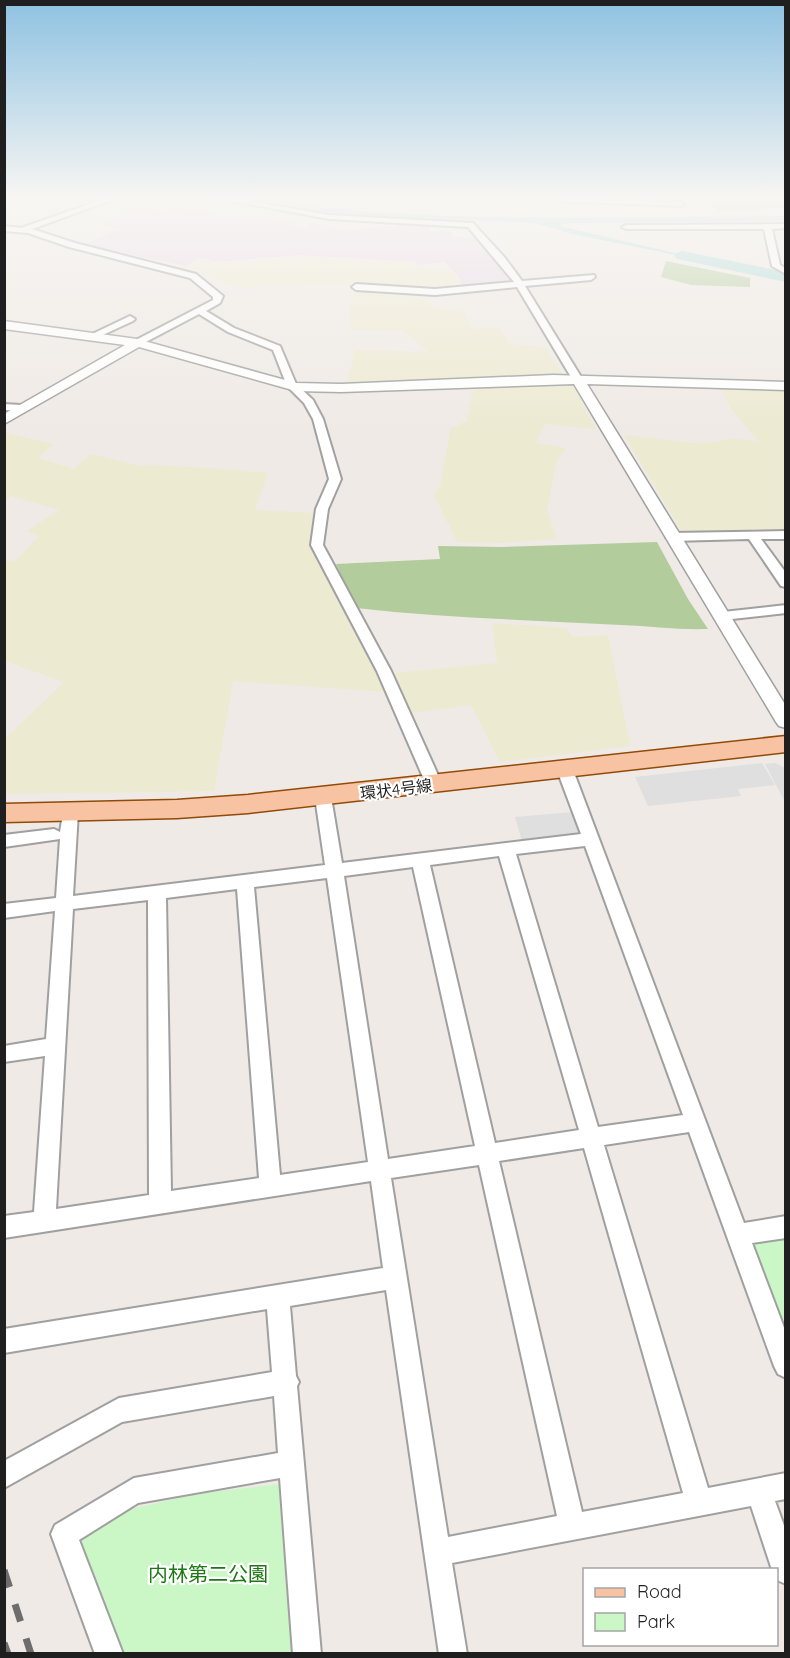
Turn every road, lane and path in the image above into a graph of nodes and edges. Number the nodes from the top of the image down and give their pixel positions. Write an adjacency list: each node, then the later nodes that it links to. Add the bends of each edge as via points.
1 (192, 276): 6 (street, via 215,292 218,299)
2 (515, 276): 4 (street)
3 (591, 277): 4 (street)
4 (521, 284): 5 (street, via 435,292); 11 (street)
5 (356, 287)
6 (200, 311): 10 (street); 12 (street, via 225,328 277,348)
7 (130, 319): 9 (street)
8 (4, 325): 9 (street)
9 (91, 337): 10 (street)
10 (137, 343): 12 (street); 15 (street)
11 (578, 380): 12 (street); 13 (street); 19 (street)
12 (294, 386): 27 (street, via 318,419 336,479 322,509 317,545 384,671)
13 (786, 386)
14 (4, 407): 15 (street)
15 (21, 408): 16 (street)
16 (4, 420)
17 (786, 535): 18 (street)
18 (753, 536): 19 (street); 20 (street)
19 (672, 537): 23 (street)
20 (781, 569): 21 (street)
21 (786, 583)
22 (786, 609): 23 (street)
23 (723, 616): 24 (street)
24 (786, 722)
25 (786, 744): 26 (main road, 環状4号線)
26 (565, 770): 27 (main road, 環状4号線); 32 (street)
27 (434, 784): 28 (main road, 環状4号線)
28 (323, 797): 29 (main road, 環状4号線, via 177,809); 36 (street)
29 (70, 812): 30 (main road, 環状4号線); 39 (street)
30 (4, 813)
31 (54, 835): 33 (street)
32 (591, 839): 34 (street); 43 (street)
33 (4, 841)
34 (506, 850): 35 (street); 44 (street)
35 (420, 860): 36 (street); 45 (street)
36 (334, 871): 37 (street); 46 (street)
37 (245, 881): 38 (street); 47 (street)
38 (157, 892): 39 (street); 48 (street)
39 (65, 904): 40 (street); 41 (street)
40 (4, 911)
41 (55, 1046): 42 (street); 49 (street)
42 (4, 1054)
43 (696, 1122): 44 (street); 52 (street)
44 (591, 1138): 45 (street); 62 (street)
45 (487, 1154): 46 (street); 63 (street)
46 (380, 1170): 47 (street); 53 (street)
47 (270, 1186): 48 (street)
48 (160, 1203): 49 (street)
49 (44, 1221): 50 (street)
50 (4, 1227)
51 (786, 1227): 52 (street)
52 (737, 1235): 56 (street)
53 (396, 1278): 54 (street); 64 (street)
54 (279, 1297): 55 (street); 57 (street)
55 (4, 1341)
56 (786, 1366)
57 (286, 1382): 58 (street); 59 (street, via 119,1410)
58 (292, 1463): 66 (street, via 134,1491 64,1534); 67 (street)
59 (4, 1474)
60 (786, 1486): 61 (street)
61 (759, 1491): 62 (street); 65 (street)
62 (699, 1502): 63 (street)
63 (572, 1527): 64 (street)
64 (438, 1552): 68 (street)
65 (786, 1571)
66 (109, 1653)
67 (307, 1653)
68 (453, 1653)

